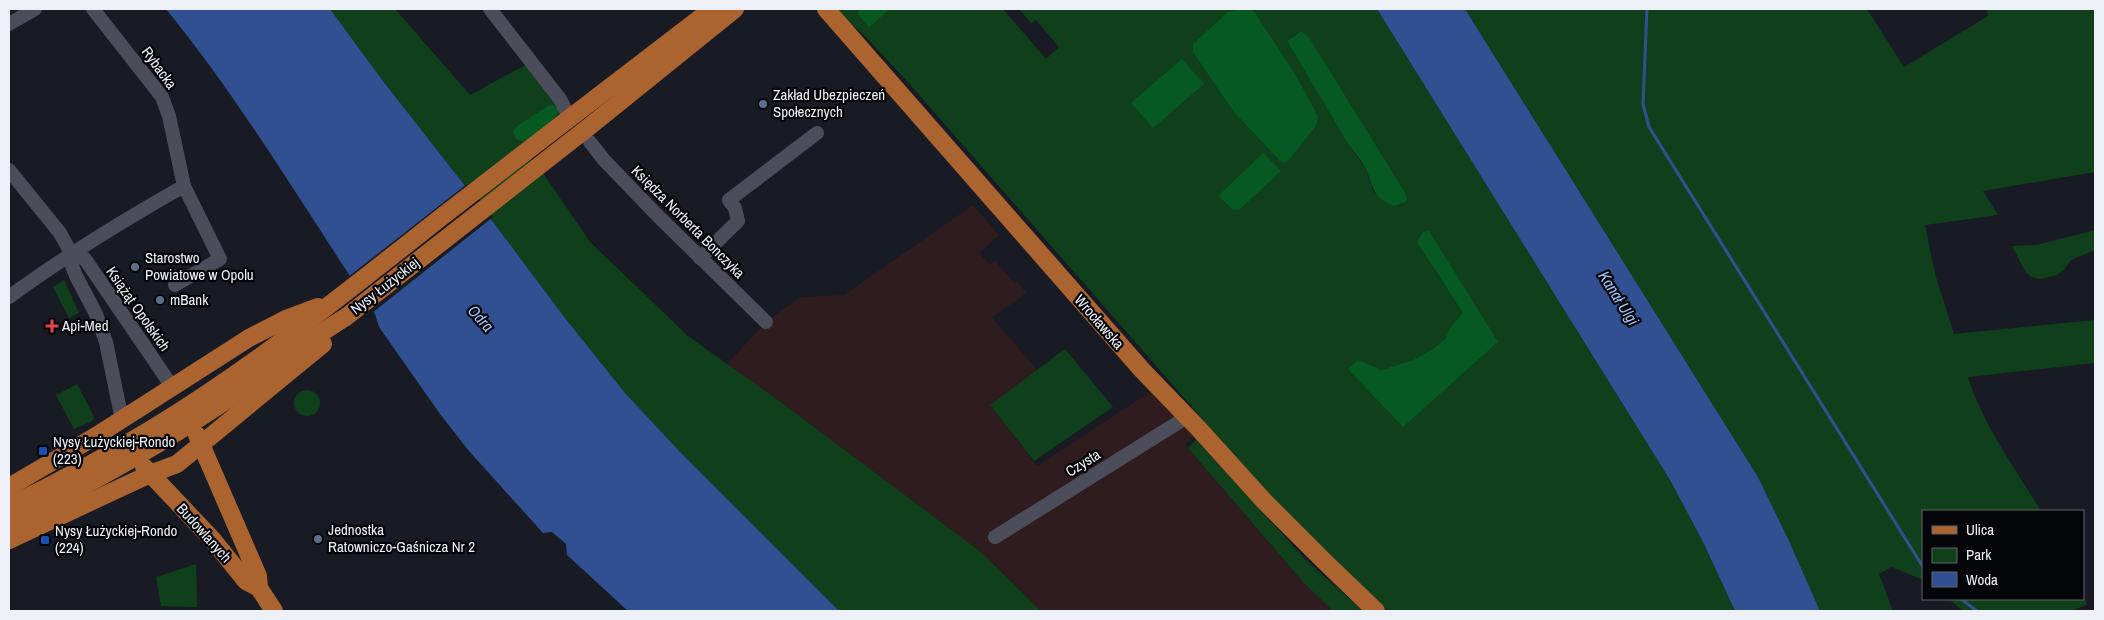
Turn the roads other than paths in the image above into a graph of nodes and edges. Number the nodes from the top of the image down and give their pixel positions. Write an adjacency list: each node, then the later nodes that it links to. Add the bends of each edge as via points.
1 (35, 9): 7 (street)
2 (93, 9): 12 (street, Rybacka, via 162,96)
3 (490, 9): 8 (street)
4 (712, 9): 8 (main road, Nysy Łużyckiej)
5 (735, 9): 10 (main road, Nysy Łużyckiej)
6 (831, 12): 21 (main road, Wrocławska, via 1027,240)
7 (9, 24)
8 (569, 114): 17 (main road, Nysy Łużyckiej, via 523,154)
9 (817, 133): 14 (street, via 730,200 736,208 738,221)
10 (585, 135): 14 (street, Księdza Norberta Bonczyka, via 604,160); 19 (main road, Nysy Łużyckiej, via 540,165 346,318)
11 (9, 170): 13 (street, Książąt Opolskich, via 60,233)
12 (184, 186): 13 (street); 15 (street, Rybacka, via 220,259)
13 (72, 255): 16 (street); 20 (street, Książąt Opolskich, via 85,259); 22 (street, Książąt Opolskich, via 74,271 106,342)
14 (700, 258): 18 (street, Księdza Norberta Bonczyka)
15 (175, 285)
16 (9, 297)
17 (333, 302): 19 (main road, Nysy Łużyckiej); 20 (main road, via 269,327)
18 (766, 322)
19 (316, 334): 23 (main road); 26 (main road, Nysy Łużyckiej, via 217,387 74,473); 27 (main road, Nysy Łużyckiej, via 259,378 152,447)
20 (173, 388): 22 (main road); 23 (main road, Budowlanych, via 189,414)
21 (1187, 417): 28 (street, Czysta); 32 (main road, Wrocławska, via 1264,501)
22 (122, 420): 24 (main road, Budowlanych, via 132,450); 25 (main road)
23 (200, 446): 24 (main road, via 177,464); 30 (main road, Budowlanych, via 258,576)
24 (150, 474): 29 (main road); 30 (main road, Budowlanych, via 212,539 246,581)
25 (9, 487)
26 (9, 506)
27 (9, 524)
28 (995, 537)
29 (9, 540)
30 (259, 588): 31 (main road, Budowlanych)
31 (274, 611)
32 (1376, 611)

